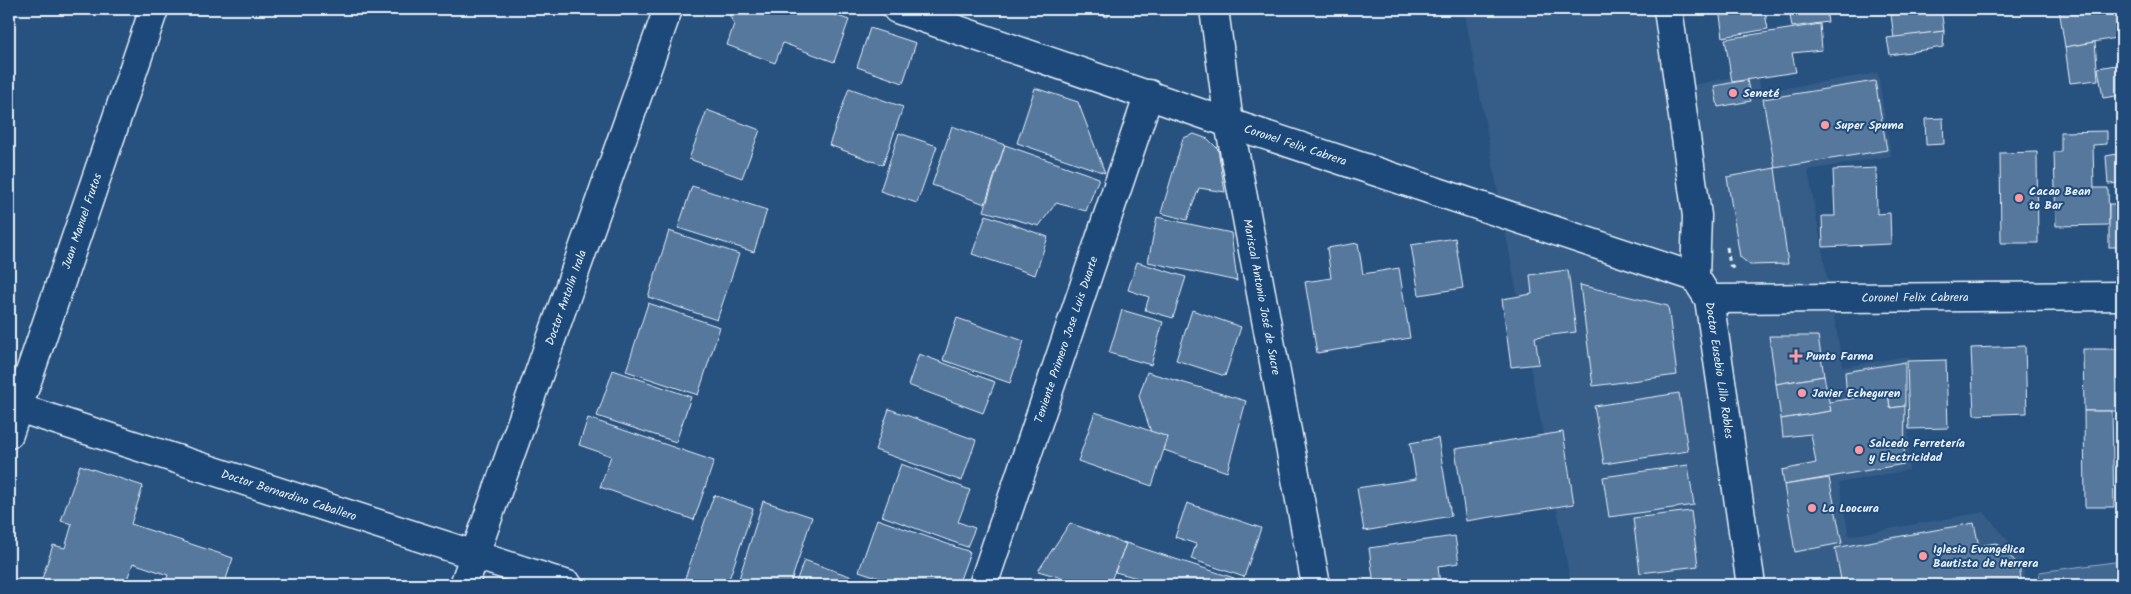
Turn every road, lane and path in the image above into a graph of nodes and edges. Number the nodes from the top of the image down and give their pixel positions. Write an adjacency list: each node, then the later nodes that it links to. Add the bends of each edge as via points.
1 (154, 9): 11 (street, Juan Manuel Frutos)
2 (668, 9): 13 (street, Doctor Antolín Irala)
3 (897, 9): 6 (street, Coronel Felix Cabrera)
4 (1214, 9): 7 (street, Mariscal Antonio José de Sucre)
5 (1668, 9): 8 (street, via 1697,216)
6 (1148, 94): 7 (street, Coronel Felix Cabrera); 16 (street, Teniente Primero Jose Luis Duarte)
7 (1229, 123): 8 (street, Coronel Felix Cabrera); 17 (street, Mariscal Antonio José de Sucre)
8 (1695, 277): 10 (street, Doctor Eusebio Lillo Robles)
9 (2122, 296): 10 (street, Coronel Felix Cabrera)
10 (1709, 299): 18 (street, Doctor Eusebio Lillo Robles)
11 (13, 406): 12 (street, Juan Manuel Frutos); 13 (street, Doctor Bernardino Caballero)
12 (9, 434)
13 (474, 554): 14 (street, Doctor Antolín Irala); 15 (street, Doctor Bernardino Caballero)
14 (464, 585)
15 (568, 585)
16 (983, 585)
17 (1316, 585)
18 (1751, 585)

